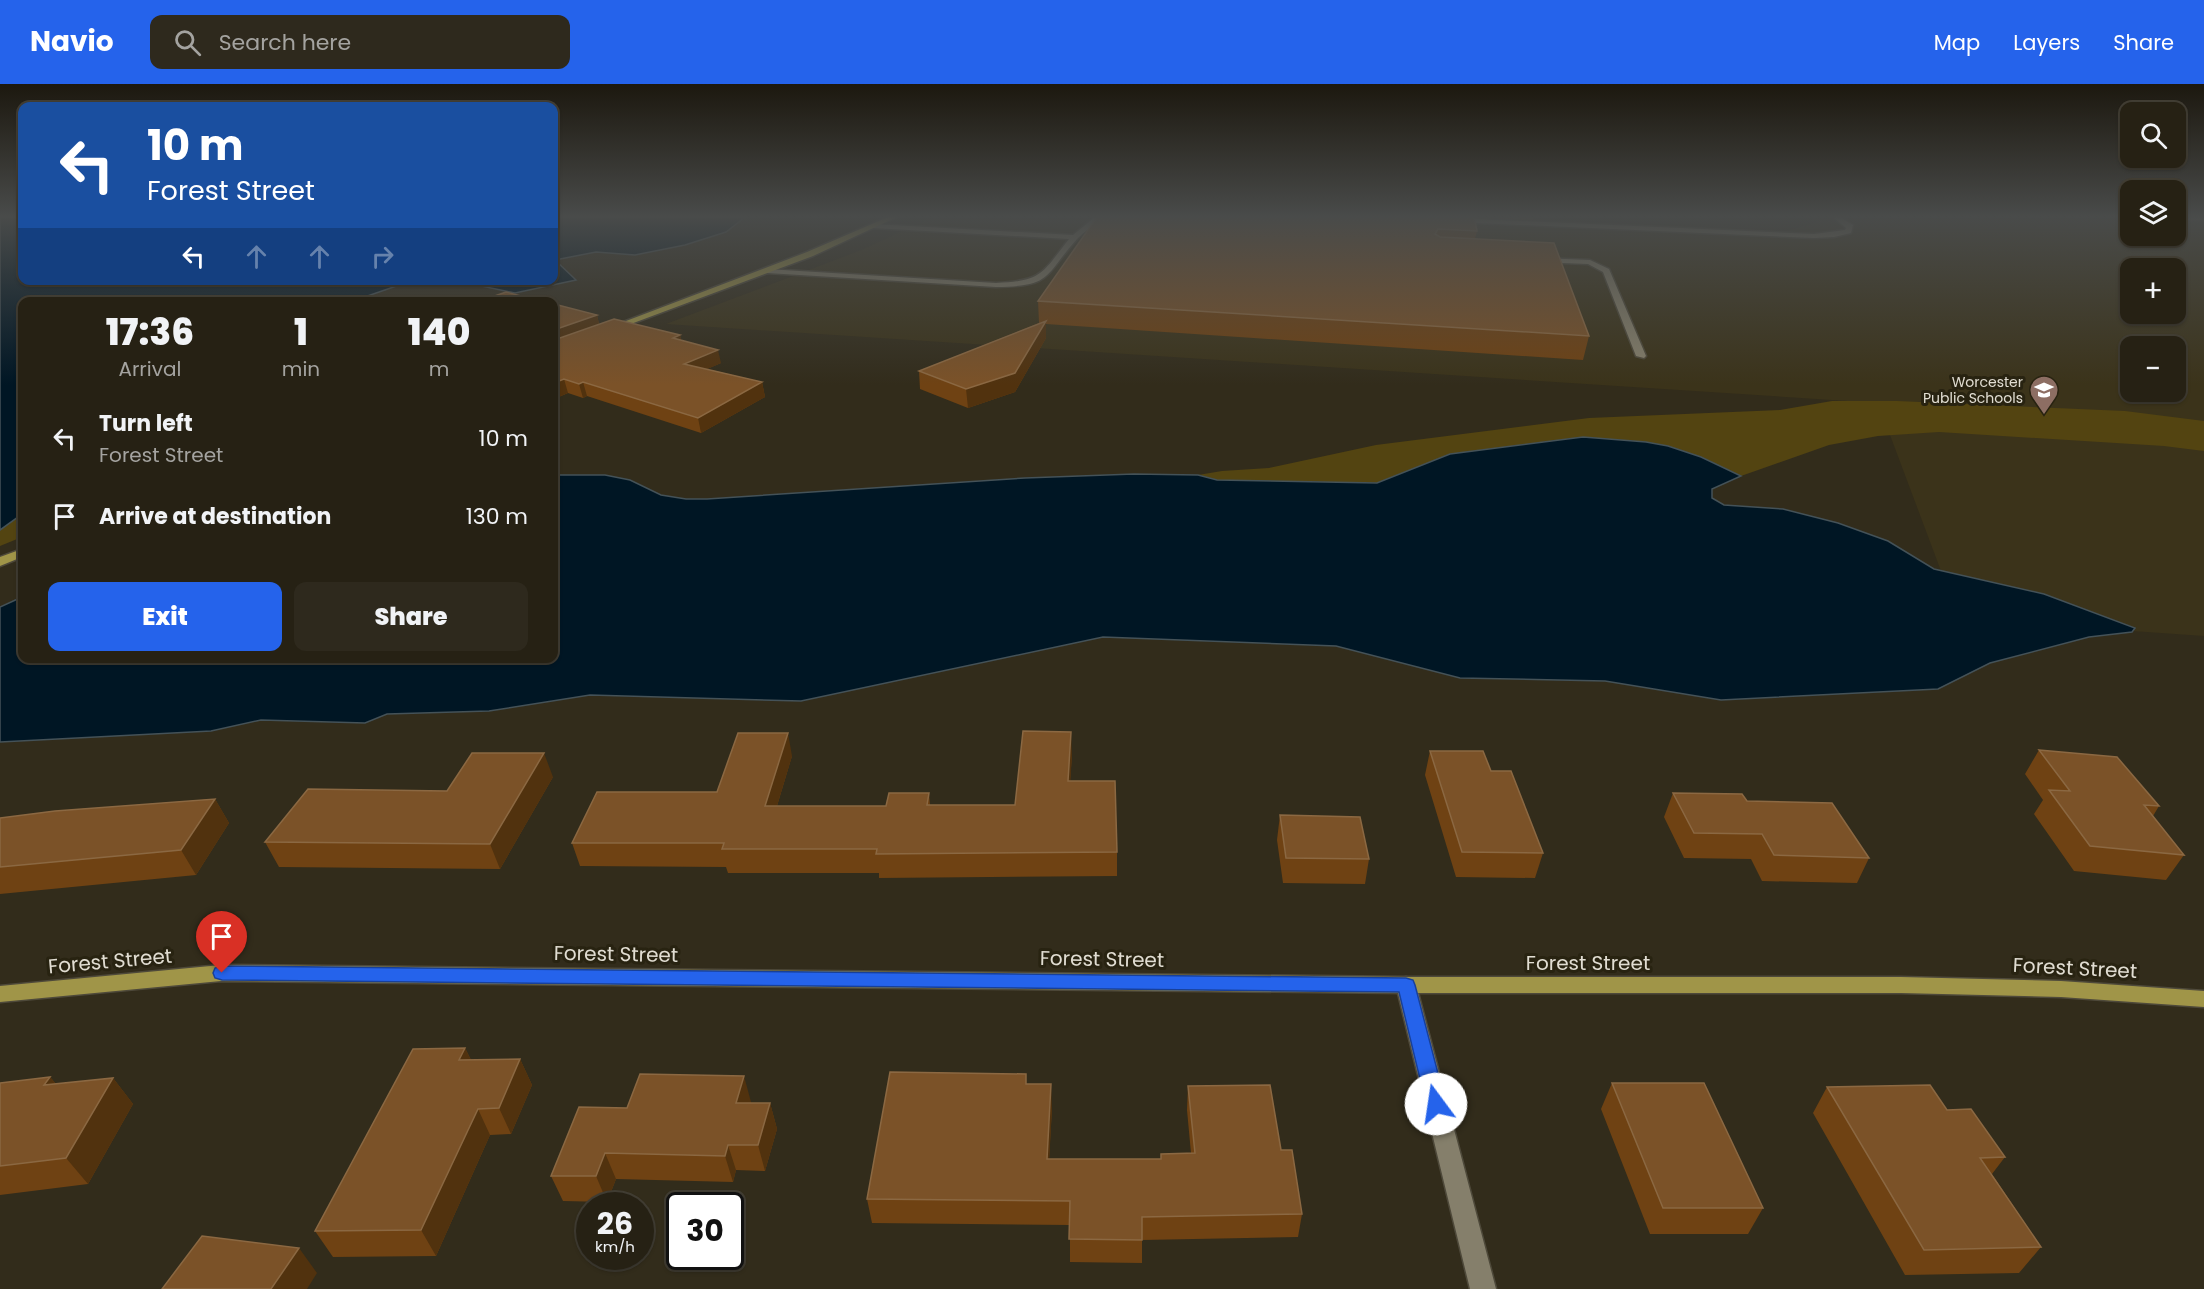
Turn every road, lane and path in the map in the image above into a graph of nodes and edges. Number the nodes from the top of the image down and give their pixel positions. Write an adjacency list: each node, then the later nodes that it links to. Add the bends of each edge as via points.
1 (761, 273): 5 (main road)
2 (804, 273): 3 (street, via 996,285 1030,284)
3 (1046, 273)
4 (1607, 273): 6 (street)
5 (605, 331)
6 (1641, 356)
7 (18, 555): 8 (main road)
8 (0, 562)
9 (1406, 985): 10 (main road, Forest Street, via 222,973); 11 (main road, Forest Street, via 1901,984); 12 (street)
10 (0, 994)
11 (2204, 999)
12 (1483, 1289)

